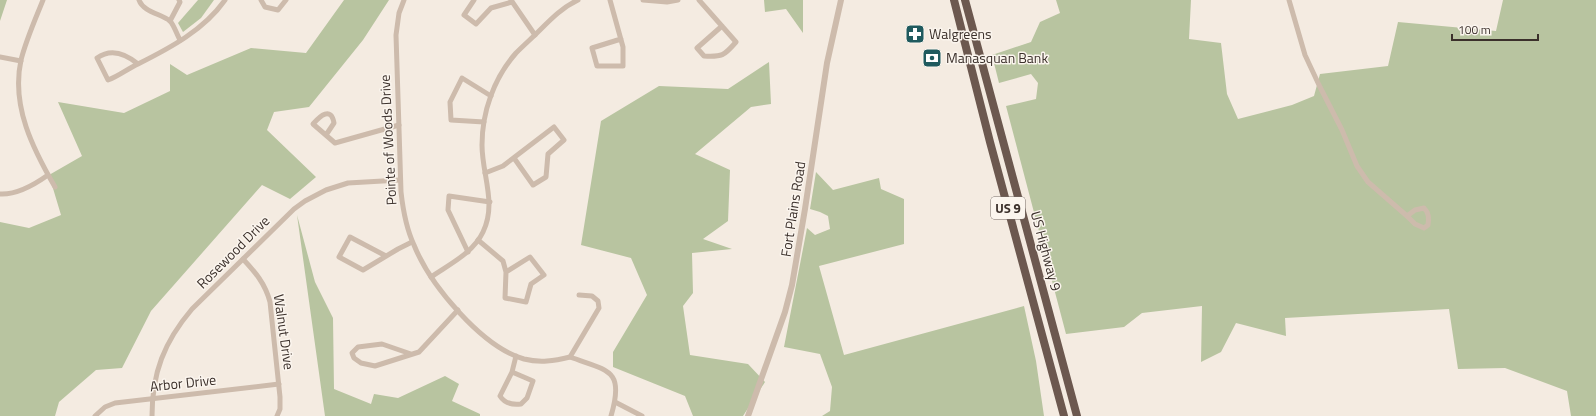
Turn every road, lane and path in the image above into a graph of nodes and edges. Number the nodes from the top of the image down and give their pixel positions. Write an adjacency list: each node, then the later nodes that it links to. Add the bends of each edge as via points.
1 (42, 0): 25 (street)
2 (139, 0): 19 (street, via 155,14)
3 (179, 0): 19 (street)
4 (225, 0): 23 (street, via 205,24)
5 (261, 0): 6 (street, via 265,7 278,10)
6 (286, 0)
7 (404, 0): 29 (street, Pointe of Woods Drive, via 396,35)
8 (474, 0): 18 (street, via 464,15 476,24 491,8)
9 (578, 0): 21 (street, via 563,9)
10 (610, 0): 22 (street)
11 (643, 0): 12 (street)
12 (678, 0)
13 (699, 0): 20 (street)
14 (841, 0): 60 (street, Fort Plains Road, via 823,90 792,285)
15 (954, 0): 61 (highway, US Highway 9 / US 9)
16 (965, 0): 62 (highway, US Highway 9 / US 9)
17 (1289, 0): 38 (street, via 1305,55 1357,166 1368,182)
18 (511, 1): 21 (street)
19 (170, 21): 23 (street)
20 (722, 26): 20 (street, via 736,42 725,55 704,56 697,48)
21 (535, 35): 27 (street, via 508,64)
22 (621, 39): 22 (street, via 623,66 597,66 592,48)
23 (180, 40): 26 (street, via 151,59)
24 (0, 57): 25 (street)
25 (21, 61): 33 (street, via 23,117 30,139)
26 (138, 64): 26 (street, via 108,80 97,58 101,55 123,53)
27 (491, 96): 28 (street); 28 (street, via 462,78 450,102 451,120)
28 (484, 122): 32 (street, via 482,145)
29 (399, 125): 30 (street, via 335,143); 34 (street, Pointe of Woods Drive)
30 (326, 135)
31 (514, 158): 31 (street, via 533,185 546,177 548,154 564,140 554,127); 32 (street)
32 (486, 173): 37 (street)
33 (48, 175): 35 (street); 36 (street, via 12,194)
34 (400, 180): 40 (street, Pointe of Woods Drive, via 404,216); 43 (street, Rosewood Drive, via 348,183 317,194 294,209)
35 (55, 187)
36 (0, 194)
37 (490, 202): 39 (street, via 487,223); 41 (street, via 449,196 448,210)
38 (1407, 216): 38 (street, via 1415,210 1424,208 1428,216 1428,225 1421,228)
39 (478, 240): 41 (street); 44 (street, via 503,261)
40 (412, 242): 42 (street); 45 (street, Pointe of Woods Drive)
41 (468, 252): 45 (street)
42 (386, 256): 42 (street, via 363,270 339,257 350,237)
43 (243, 259): 52 (street, Walnut Drive, via 260,278 268,293); 53 (street, Rosewood Drive, via 192,309 173,334 159,366)
44 (506, 272): 44 (street, via 505,298 526,302 531,284 544,275 530,257)
45 (431, 277): 47 (street, Pointe of Woods Drive)
46 (578, 295): 50 (street, via 592,296 598,301 598,308)
47 (458, 310): 48 (street, via 419,352); 49 (street, Pointe of Woods Drive, via 487,337)
48 (411, 354): 48 (street, via 382,344 358,347 352,352 354,358 361,363 375,366)
49 (516, 356): 50 (street, Pointe of Woods Drive, via 539,361); 51 (street)
50 (570, 357): 54 (street, via 613,376 616,384)
51 (512, 372): 51 (street, via 500,396 503,401 513,405 522,404 533,381)
52 (279, 384): 53 (street, Arbor Drive); 57 (street, Walnut Drive, via 280,405)
53 (152, 399): 55 (street, Arbor Drive, via 111,404); 56 (street, Rosewood Drive)
54 (615, 402): 58 (street); 59 (street)
55 (95, 416)
56 (152, 416)
57 (277, 416)
58 (612, 416)
59 (642, 416)
60 (748, 416)
61 (1064, 416)
62 (1077, 416)

